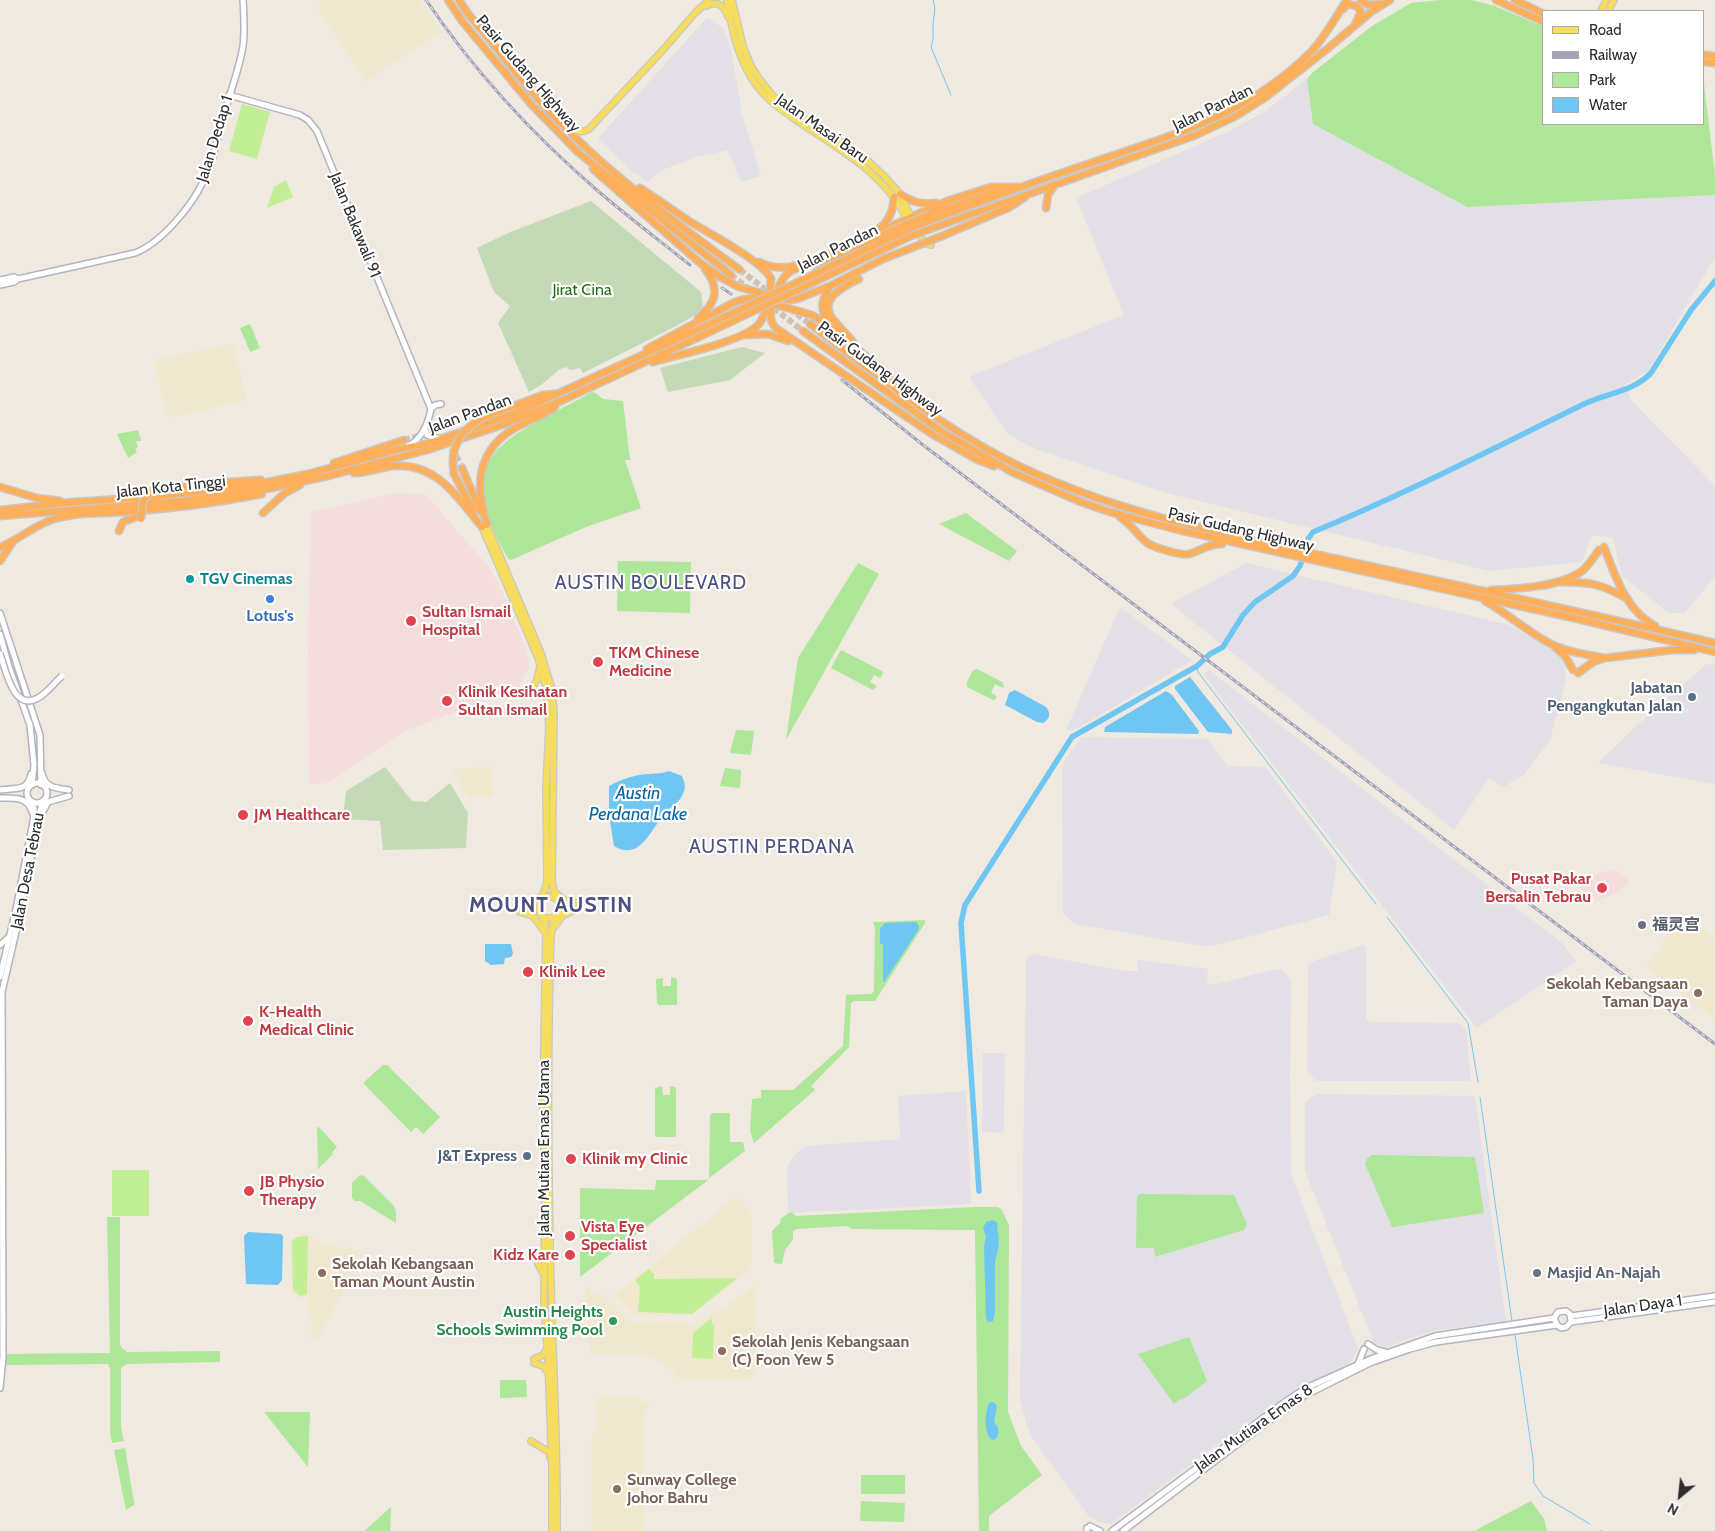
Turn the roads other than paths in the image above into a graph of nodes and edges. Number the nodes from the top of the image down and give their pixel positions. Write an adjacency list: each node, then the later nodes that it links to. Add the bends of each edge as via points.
1 (243, 0): 20 (main road, Jalan Dedap 1, via 243,47)
2 (448, 0): 22 (highway, Pasir Gudang Highway, via 530,103)
3 (459, 0): 21 (highway, Pasir Gudang Highway)
4 (702, 0): 14 (main road)
5 (709, 0): 14 (main road)
6 (729, 0): 18 (main road, Jalan Masai Baru); 27 (main road, Jalan Masai Baru, via 751,66 772,95 867,160)
7 (1347, 0): 15 (highway, Jalan Pandan)
8 (1361, 0): 12 (highway, via 1371,5)
9 (1390, 0): 12 (highway, Jalan Pandan)
10 (1496, 0): 16 (highway)
11 (1515, 0): 13 (highway)
12 (1383, 3): 19 (highway, Jalan Pandan)
13 (1542, 13)
14 (694, 14): 17 (main road)
15 (1337, 15): 19 (highway, via 1348,4 1359,8 1360,16); 25 (highway, Jalan Pandan, via 1327,32 1296,65 1264,91 1226,114)
16 (1542, 21)
17 (684, 27): 18 (main road, via 706,5 715,2 726,11); 21 (main road, via 585,132 574,130)
18 (732, 28): 27 (main road, Jalan Masai Baru, via 746,68 769,99 863,165)
19 (1347, 31): 24 (highway, Jalan Pandan, via 1266,97 1236,116 1196,135)
20 (229, 95): 40 (main road, Jalan Dedap 1, via 204,181 192,201 152,244 113,259); 59 (main road, Jalan Bakawali 91, via 300,115 317,131)
21 (549, 111): 23 (highway, Pasir Gudang Highway)
22 (579, 153): 36 (highway, via 595,171); 39 (highway, Pasir Gudang Highway)
23 (608, 167): 35 (highway); 38 (highway, Pasir Gudang Highway)
24 (1055, 184): 26 (highway, Jalan Pandan); 29 (highway, via 1048,195)
25 (1020, 187): 28 (highway, via 991,188); 30 (highway, Jalan Pandan)
26 (1032, 192): 44 (highway, bridge, via 1010,208 883,259); 50 (highway, Jalan Pandan, bridge, via 902,240)
27 (897, 195): 28 (highway, via 921,204); 31 (main road, Jalan Masai Baru); 32 (highway, via 892,214)
28 (944, 202): 31 (highway)
29 (1046, 208)
30 (933, 216): 37 (highway, bridge); 50 (highway, Jalan Pandan, bridge)
31 (909, 217): 32 (highway); 33 (main road, Jalan Masai Baru, via 924,243); 34 (main road, Jalan Masai Baru, via 919,242)
32 (875, 233): 37 (highway)
33 (931, 245)
34 (918, 251)
35 (750, 259): 37 (highway, via 772,267); 45 (highway, via 769,275)
36 (699, 262): 45 (highway, via 731,283); 47 (highway, via 711,278 715,297 708,310)
37 (812, 263): 45 (highway, via 785,277)
38 (740, 270)
39 (731, 276)
40 (18, 279): 42 (main road, Jalan Dedap 1); 43 (main road, Jalan Dedap 1)
41 (860, 279): 52 (highway, via 838,290 829,305 832,318)
42 (0, 280)
43 (0, 285)
44 (830, 286): 45 (highway, via 797,300); 48 (highway, via 823,301 823,313)
45 (771, 299): 47 (highway, via 741,300); 48 (highway, via 812,315); 51 (highway, via 757,325); 55 (highway, via 770,317 775,326)
46 (810, 324): 60 (highway, Pasir Gudang Highway)
47 (688, 326): 53 (highway)
48 (831, 327): 52 (highway)
49 (803, 330): 67 (highway, Pasir Gudang Highway, via 940,431)
50 (697, 334): 53 (highway, Jalan Pandan); 54 (highway, Jalan Pandan)
51 (741, 336): 54 (highway); 55 (highway, via 760,334 782,338)
52 (857, 350): 60 (highway)
53 (613, 368): 56 (highway, Jalan Pandan)
54 (633, 368): 57 (highway, Jalan Pandan)
55 (843, 374): 67 (highway, via 954,447)
56 (561, 393): 62 (highway, Jalan Pandan, via 513,414); 81 (highway, bridge, via 543,395 487,416 470,426 460,438 453,460 454,474)
57 (564, 400): 66 (highway, Jalan Pandan, via 444,445); 81 (highway, via 511,431 489,452 480,486)
58 (441, 404): 59 (main road)
59 (431, 410): 61 (main road)
60 (945, 423): 86 (highway, Pasir Gudang Highway, via 1004,458 1087,495)
61 (425, 429): 62 (main road, via 427,436); 64 (main road, via 415,442)
62 (440, 439): 64 (highway, Jalan Pandan)
63 (404, 440): 68 (highway, via 315,469)
64 (399, 450): 68 (highway, Jalan Pandan)
65 (462, 468): 81 (highway)
66 (343, 472): 68 (highway, Jalan Kota Tinggi); 81 (highway, via 357,473 393,466 429,472 448,485)
67 (1012, 472): 77 (highway, Pasir Gudang Highway)
68 (309, 477): 69 (highway, Jalan Kota Tinggi); 70 (highway, Jalan Kota Tinggi); 78 (highway)
69 (276, 480): 72 (highway, Jalan Kota Tinggi, via 152,497); 76 (highway, bridge, via 152,491 143,500)
70 (294, 484): 73 (highway, Jalan Kota Tinggi); 75 (highway, via 278,491 229,500)
71 (1, 489): 72 (highway, via 36,498)
72 (74, 502): 74 (highway, Jalan Kota Tinggi)
73 (150, 504): 75 (highway); 79 (highway, Jalan Kota Tinggi)
74 (0, 510)
75 (109, 512): 83 (highway, via 54,518)
76 (141, 512): 80 (highway, bridge); 82 (highway, via 123,522)
77 (1110, 512): 85 (highway, Pasir Gudang Highway); 85 (highway, via 1132,525 1148,544 1182,554 1190,554 1215,543)
78 (263, 513)
79 (0, 516)
80 (141, 525)
81 (484, 526): 101 (main road); 114 (main road, via 541,653 552,690)
82 (119, 531)
83 (13, 542): 84 (highway); 88 (highway)
84 (0, 548)
85 (1256, 548): 86 (highway, Pasir Gudang Highway)
86 (1295, 553): 87 (highway, Pasir Gudang Highway)
87 (1310, 556): 90 (highway, Pasir Gudang Highway); 91 (highway, Pasir Gudang Highway)
88 (0, 561)
89 (1555, 582): 90 (highway, via 1528,588); 92 (highway, via 1598,584); 92 (highway, via 1581,572 1601,549)
90 (1482, 590): 94 (highway, Pasir Gudang Highway)
91 (1477, 597): 97 (highway); 98 (highway, Pasir Gudang Highway)
92 (1627, 599): 94 (highway, via 1649,623)
93 (0, 613): 106 (main road, via 40,735)
94 (1664, 631): 96 (highway, Pasir Gudang Highway)
95 (0, 634): 105 (main road, via 30,725)
96 (1715, 643)
97 (1552, 644): 102 (highway); 102 (highway, via 1575,672)
98 (1705, 650): 99 (highway, Pasir Gudang Highway); 102 (highway, via 1672,650)
99 (1715, 652)
100 (0, 654): 103 (main road, bridge, via 14,692 24,700 40,697)
101 (538, 658): 104 (main road, via 539,676); 114 (main road, via 548,710 546,789)
102 (1605, 658)
103 (62, 676)
104 (531, 690)
105 (34, 765): 108 (main road); 109 (main road, via 26,785)
106 (40, 765): 107 (main road); 113 (main road, via 48,785 69,793 46,803)
107 (41, 785): 108 (main road); 112 (main road, via 47,794)
108 (31, 787): 109 (main road, via 17,792); 111 (main road)
109 (0, 791)
110 (0, 797): 111 (main road, via 18,795); 113 (main road, via 26,801)
111 (31, 800): 112 (main road); 113 (main road, Jalan Desa Tebrau)
112 (42, 802): 113 (main road, Jalan Desa Tebrau)
113 (35, 823): 120 (main road, Jalan Desa Tebrau); 138 (main road, Jalan Desa Tebrau, via 21,910 2,992 3,1357)
114 (550, 882): 115 (main road); 116 (main road); 119 (main road, via 538,899 520,910 533,916); 119 (main road, via 563,899 579,907 560,918)
115 (555, 897): 116 (main road); 118 (main road, via 561,907)
116 (541, 899): 117 (main road, via 538,906)
117 (542, 915): 118 (main road, via 547,918); 119 (main road, Jalan Mutiara Emas Utama)
118 (555, 916): 119 (main road)
119 (549, 934): 125 (main road, Jalan Mutiara Emas Utama, via 547,1109); 126 (main road, Jalan Mutiara Emas Utama)
120 (9, 937): 121 (main road); 123 (main road, Jalan Desa Tebrau)
121 (0, 945)
122 (0, 953): 123 (main road)
123 (4, 961): 124 (main road, Jalan Desa Tebrau)
124 (0, 976)
125 (550, 1257): 126 (main road); 143 (main road, Jalan Mutiara Emas Utama, via 558,1470)
126 (541, 1264): 133 (main road, Jalan Mutiara Emas Utama, via 545,1280)
127 (1715, 1296): 130 (main road, Jalan Daya 1)
128 (1715, 1302): 130 (main road, Jalan Daya 1)
129 (1554, 1318): 130 (main road, via 1561,1311 1566,1311); 131 (main road); 135 (main road, Jalan Mutiara Emas 8, via 1436,1336)
130 (1571, 1319): 131 (main road, via 1564,1328)
131 (1557, 1325): 146 (main road, Jalan Mutiara Emas 8, via 1436,1342 1370,1363 1304,1396)
132 (1368, 1344): 135 (main road)
133 (548, 1347): 137 (main road, Jalan Mutiara Emas Utama); 137 (main road, via 534,1361)
134 (1364, 1349): 136 (main road)
135 (1386, 1352): 136 (main road, Jalan Mutiara Emas 8)
136 (1358, 1365): 145 (main road, Jalan Mutiara Emas 8, via 1306,1388)
137 (549, 1374): 140 (main road, Jalan Mutiara Emas Utama)
138 (0, 1388)
139 (531, 1441): 140 (main road, via 549,1452)
140 (552, 1468): 142 (main road, Jalan Mutiara Emas Utama)
141 (1088, 1528): 144 (main road)
142 (552, 1531)
143 (557, 1531)
144 (1100, 1531)
145 (1112, 1531)
146 (1124, 1531)

